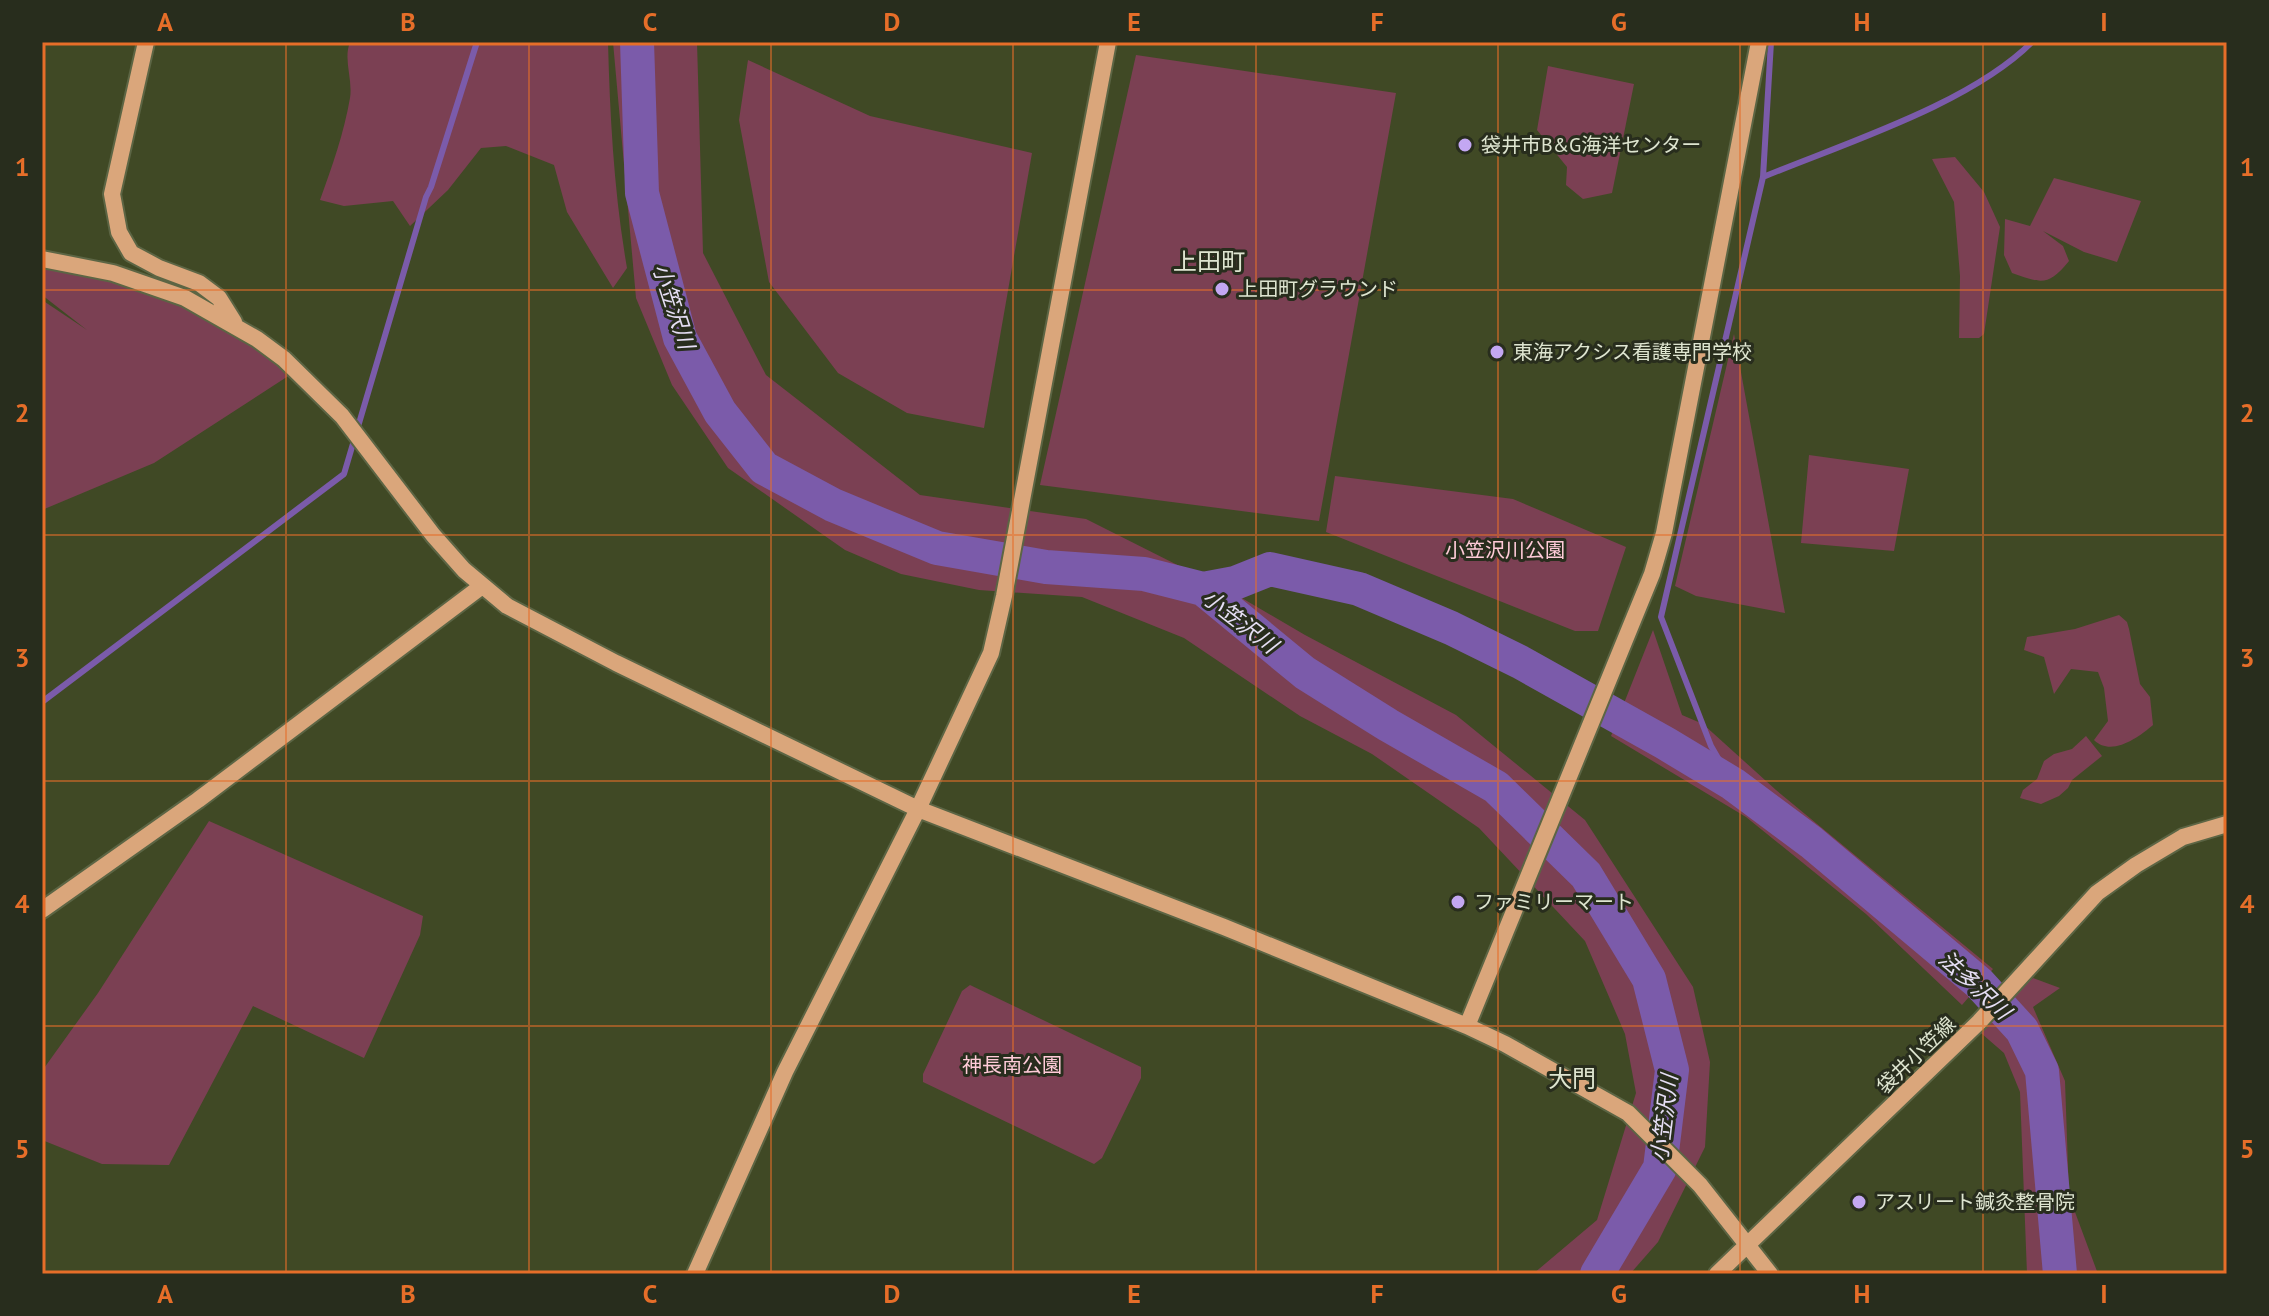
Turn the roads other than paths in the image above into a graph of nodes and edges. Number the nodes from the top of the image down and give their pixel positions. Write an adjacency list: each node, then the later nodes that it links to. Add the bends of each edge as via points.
1 (146, 42): 5 (street, via 112,194 119,232 131,253 199,283 219,298)
2 (1108, 42): 7 (street, via 991,653)
3 (1759, 42): 10 (street, via 1652,574)
4 (42, 259): 5 (street, via 157,287)
5 (237, 327): 6 (street, via 284,359 342,416 433,535)
6 (482, 586): 7 (street, via 507,606 616,663); 9 (street)
7 (918, 809): 10 (street); 12 (street, via 785,1072)
8 (2227, 824): 11 (street, 袋井小笠線, via 2183,837 2097,893 1979,1022)
9 (42, 910)
10 (1467, 1026): 11 (street, via 1633,1117 1700,1185)
11 (1746, 1245): 13 (street, 袋井小笠線); 14 (street)
12 (695, 1274)
13 (1717, 1274)
14 (1770, 1274)

